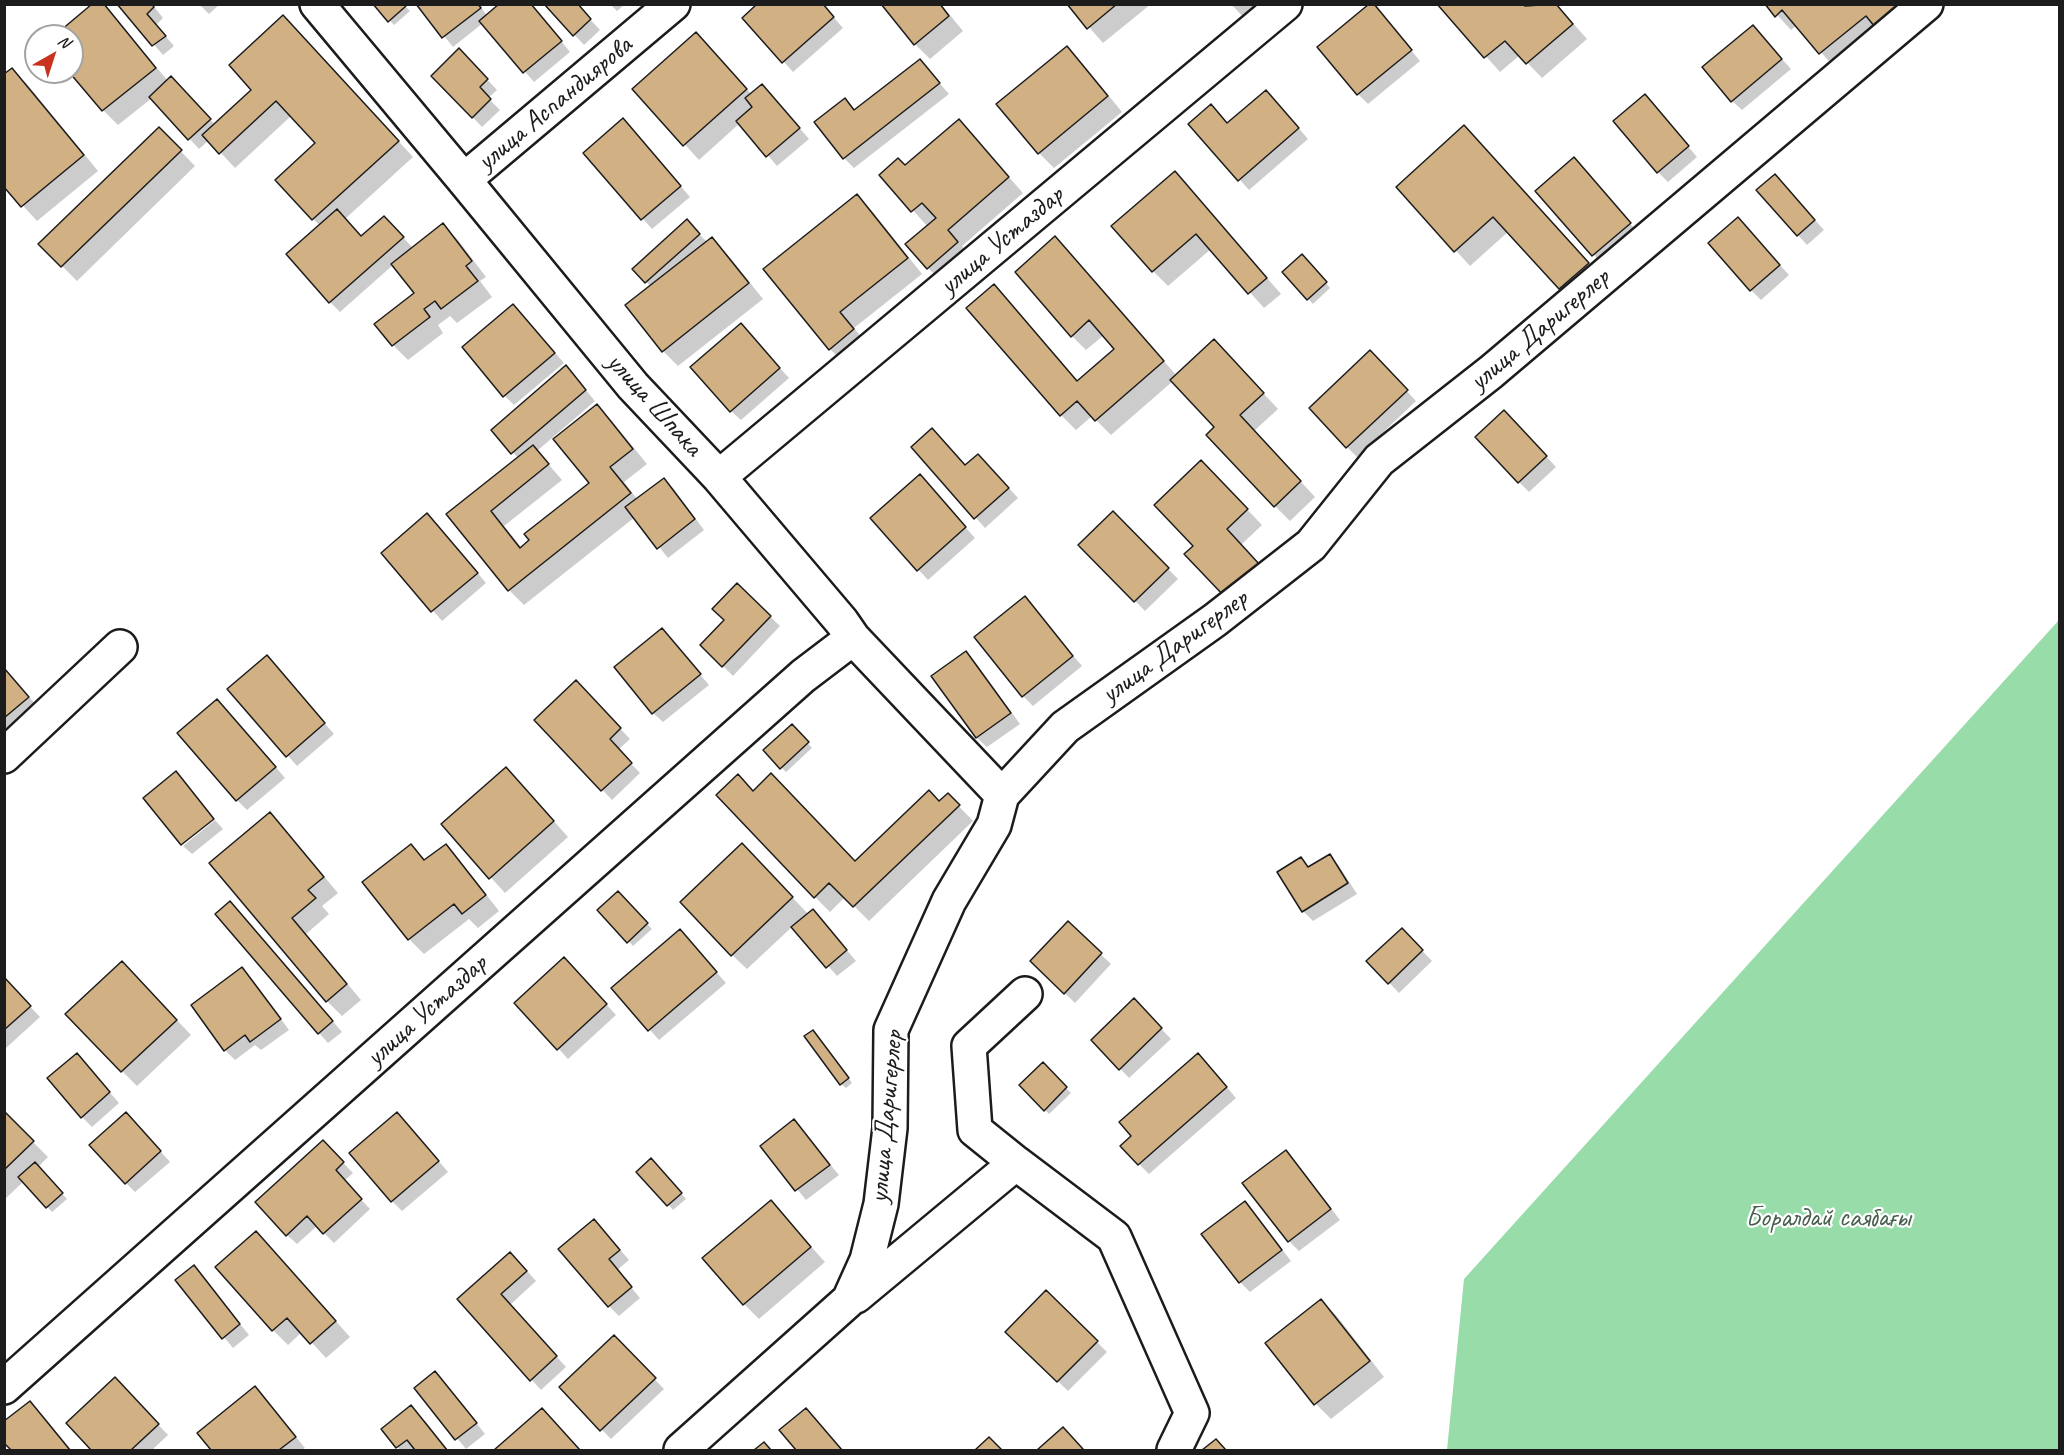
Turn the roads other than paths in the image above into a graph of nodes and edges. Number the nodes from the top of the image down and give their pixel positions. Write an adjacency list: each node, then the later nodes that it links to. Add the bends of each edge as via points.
1 (317, 4): 5 (street, улица Шпака)
2 (673, 4): 5 (street, улица Аспандиярова)
3 (1285, 4): 6 (street, улица Устаздар)
4 (1926, 4): 10 (street, улица Даригерлер, via 1491,372 1379,460 1311,544 1215,620 1065,727)
5 (464, 180): 6 (street, улица Шпака, via 633,386)
6 (719, 477): 7 (street, улица Шпака)
7 (853, 638): 10 (street, улица Шпака); 14 (street, улица Устаздар, via 803,676)
8 (120, 647): 9 (street)
9 (4, 756)
10 (1002, 795): 13 (street, улица Даригерлер, via 994,825 949,901 891,1030 890,1128 881,1204 867,1260)
11 (1025, 994): 12 (street, via 969,1046 975,1131)
12 (1016, 1163): 13 (street); 16 (street, via 1114,1237 1192,1413)
13 (849, 1300): 15 (street, улица Даригерлер)
14 (4, 1387)
15 (681, 1450)
16 (1174, 1450)

